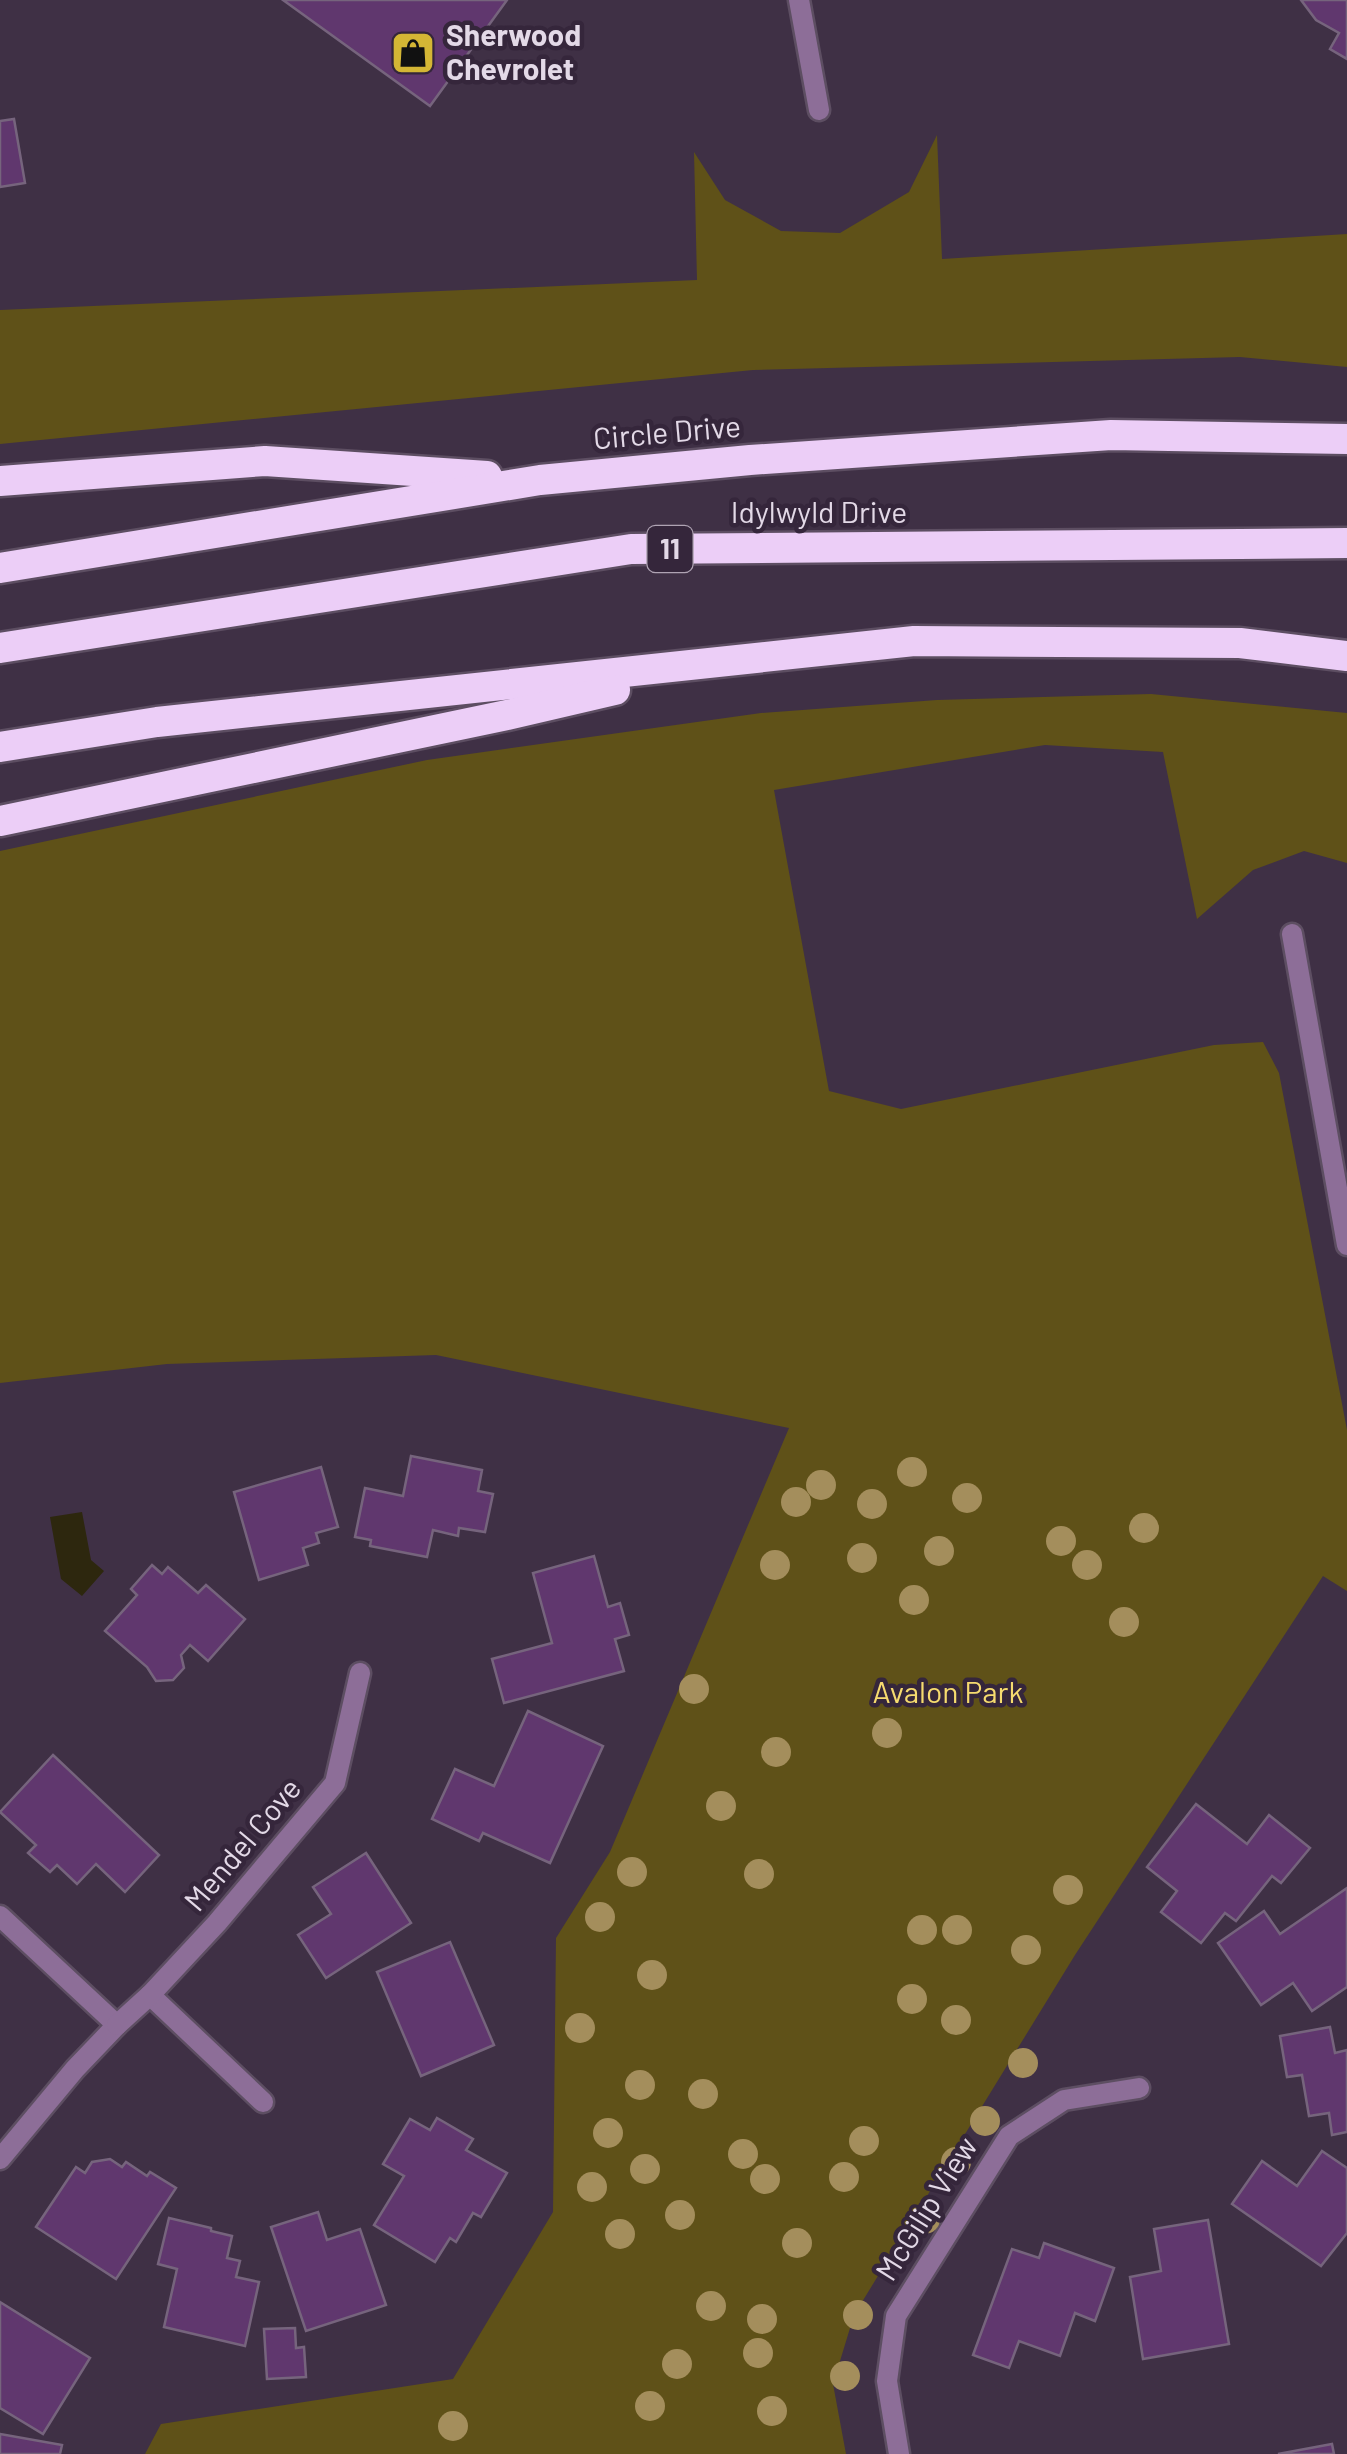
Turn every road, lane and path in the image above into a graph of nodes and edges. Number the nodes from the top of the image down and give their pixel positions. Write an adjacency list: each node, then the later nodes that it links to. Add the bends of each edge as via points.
1 (799, 0): 2 (street)
2 (819, 110)
3 (1347, 439): 4 (highway, Circle Drive, via 1111,435)
4 (540, 480): 5 (highway, via 265,461); 7 (highway, Circle Drive)
5 (0, 481)
6 (1347, 543): 8 (highway, Idylwyld Drive / 11, via 630,550)
7 (0, 568)
8 (0, 648)
9 (1347, 656): 10 (highway, via 1240,644 914,642)
10 (735, 662): 11 (highway, via 158,722); 12 (highway)
11 (0, 747)
12 (0, 820)
13 (1292, 934): 14 (street)
14 (1347, 1244)
15 (360, 1673): 17 (street, Mendel Cove, via 335,1783)
16 (0, 1916): 18 (street)
17 (150, 1995): 18 (street, Mendel Cove); 20 (street)
18 (117, 2025): 21 (street, Mendel Cove)
19 (1139, 2088): 22 (street, McGilip View, via 1064,2100 1009,2136 896,2316 887,2381)
20 (263, 2102)
21 (0, 2160)
22 (899, 2454)

